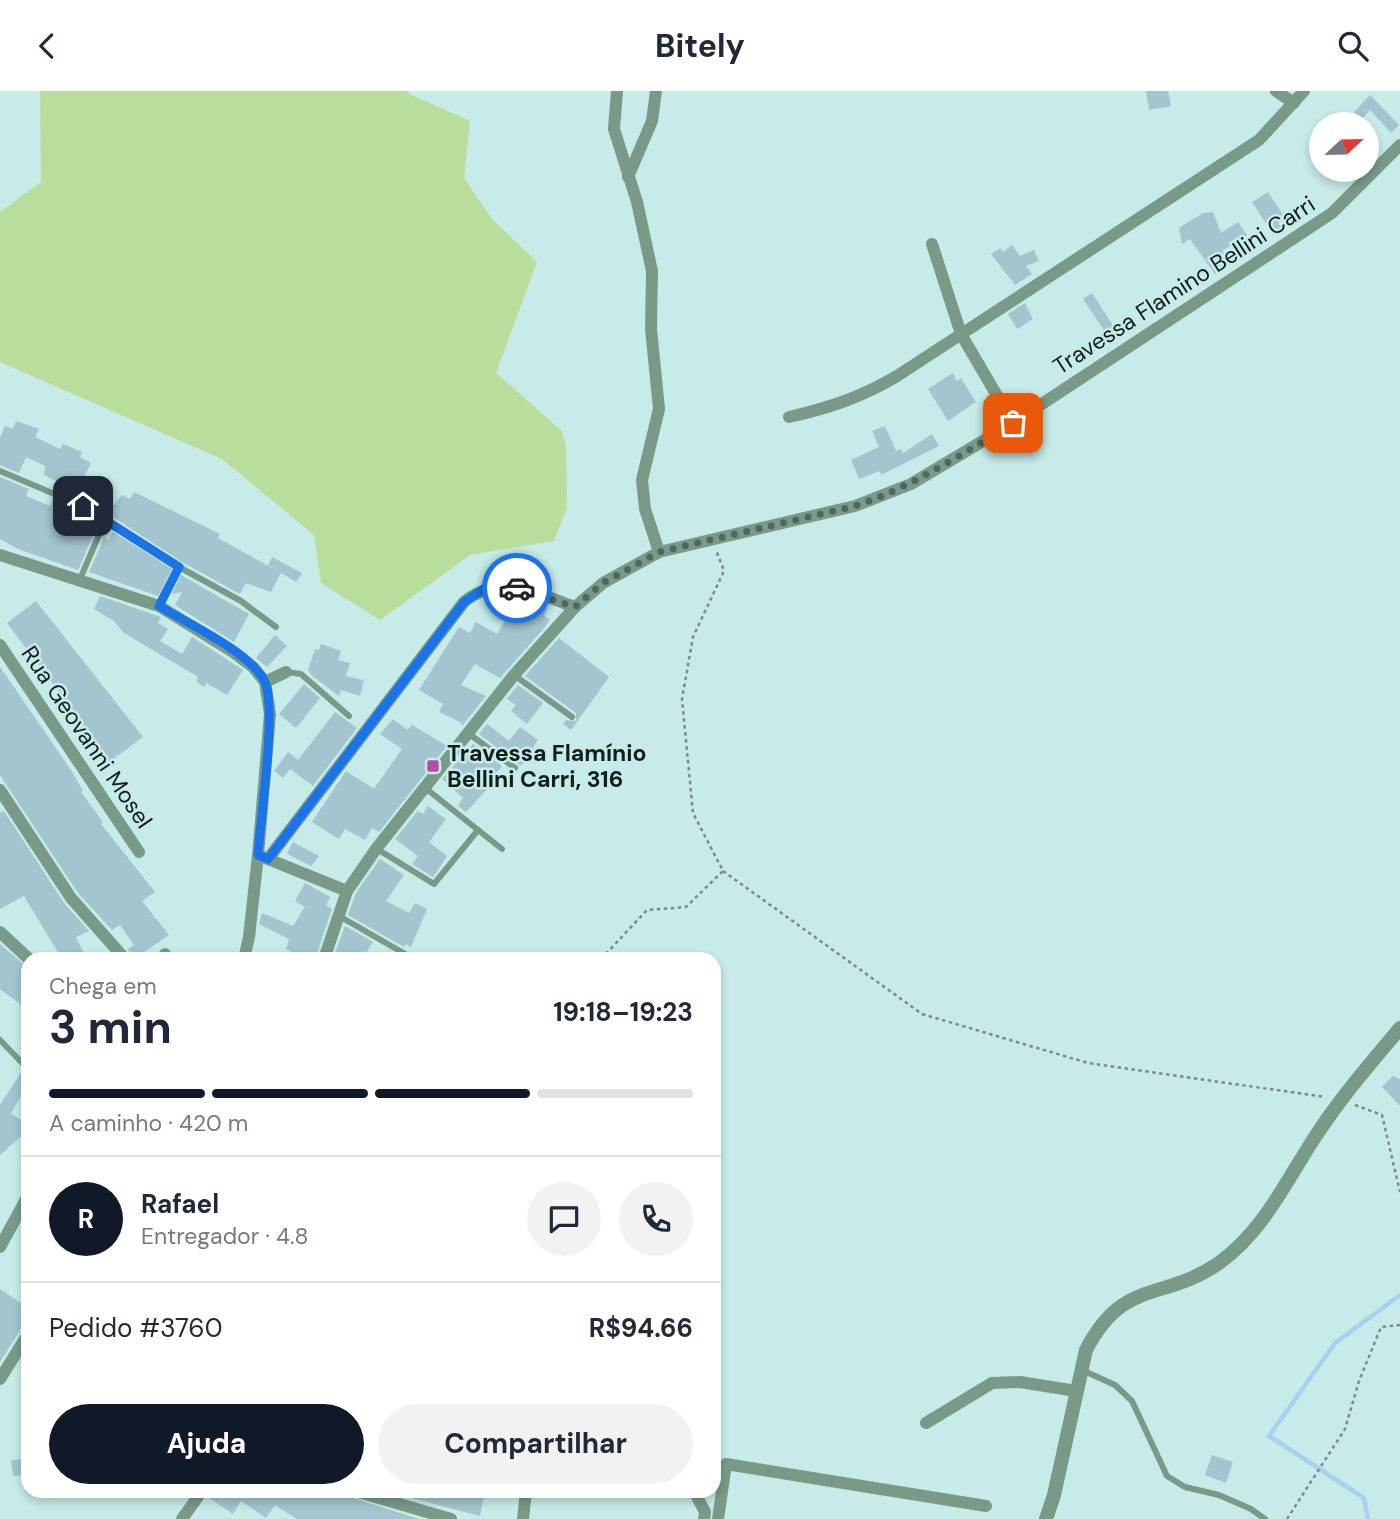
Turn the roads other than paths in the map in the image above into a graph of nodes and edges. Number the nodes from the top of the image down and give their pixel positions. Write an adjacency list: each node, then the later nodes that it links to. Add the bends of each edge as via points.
1 (617, 91): 7 (street, via 614,129)
2 (656, 91): 7 (street, via 652,121)
3 (1276, 91): 5 (street)
4 (1304, 91): 5 (street)
5 (1294, 103): 9 (street, via 1259,140)
6 (1400, 145): 11 (street, Travessa Flamino Bellini Carri, via 1332,213)
7 (628, 177): 14 (street, via 638,202 652,271 651,329 659,409 642,480 645,509)
8 (932, 244): 9 (street)
9 (961, 334): 10 (street, via 869,393); 11 (street)
10 (789, 417)
11 (1013, 423): 14 (street, Travessa Flamino Bellini Carri, via 884,496)
12 (0, 471): 13 (lane, via 59,494)
13 (105, 521): 16 (lane); 17 (lane)
14 (659, 552): 19 (street, Travessa Flamino Bellini Carri, via 603,583)
15 (0, 555): 17 (street)
16 (179, 567): 18 (lane); 20 (lane, via 241,601)
17 (80, 579): 18 (street)
18 (159, 606): 24 (street, via 233,652)
19 (575, 607): 23 (street, Travessa Flamino Bellini Carri); 35 (street, via 514,587 485,588 473,594)
20 (276, 627)
21 (0, 645): 34 (street, Rua Geovanni Mosel)
22 (286, 672): 24 (street); 25 (lane, via 301,674)
23 (514, 675): 26 (lane); 27 (street, Travessa Flamino Bellini Carri)
24 (265, 682): 35 (street, via 270,714)
25 (349, 716)
26 (572, 717)
27 (468, 733): 28 (lane); 29 (street, Travessa Flamino Bellini Carri)
28 (515, 768)
29 (424, 787): 31 (lane); 32 (street, Travessa Flamino Bellini Carri)
30 (0, 790): 40 (street, via 71,898)
31 (478, 829): 32 (lane, via 437,883 426,882); 33 (lane)
32 (376, 849): 36 (street, Travessa Flamino Bellini Carri)
33 (502, 849)
34 (139, 852)
35 (263, 857): 36 (street); 41 (street)
36 (347, 891): 37 (street, Travessa Flamino Bellini Carri)
37 (339, 916): 42 (street, Travessa Flamino Bellini Carri); 43 (lane)
38 (0, 932): 39 (street)
39 (21, 952)
40 (119, 952)
41 (246, 952)
42 (326, 952)
43 (402, 952)
44 (1400, 1028): 50 (street, via 1315,1137 1251,1234 1200,1274 1122,1304 1097,1328)
45 (0, 1040): 46 (lane)
46 (21, 1062)
47 (21, 1209): 48 (street)
48 (0, 1247)
49 (21, 1345): 51 (street)
50 (1081, 1370): 52 (street); 67 (lane, via 1115,1385 1132,1401 1167,1476 1185,1487 1251,1509)
51 (0, 1379)
52 (1076, 1391): 53 (street, via 1020,1382 992,1383); 66 (street)
53 (926, 1423)
54 (721, 1465): 60 (street)
55 (197, 1498): 61 (street)
56 (379, 1498): 62 (street)
57 (525, 1498): 63 (street)
58 (698, 1498): 64 (street)
59 (719, 1498): 65 (street)
60 (986, 1506)
61 (182, 1519)
62 (451, 1519)
63 (523, 1519)
64 (704, 1519)
65 (718, 1519)
66 (1046, 1519)
67 (1265, 1519)

